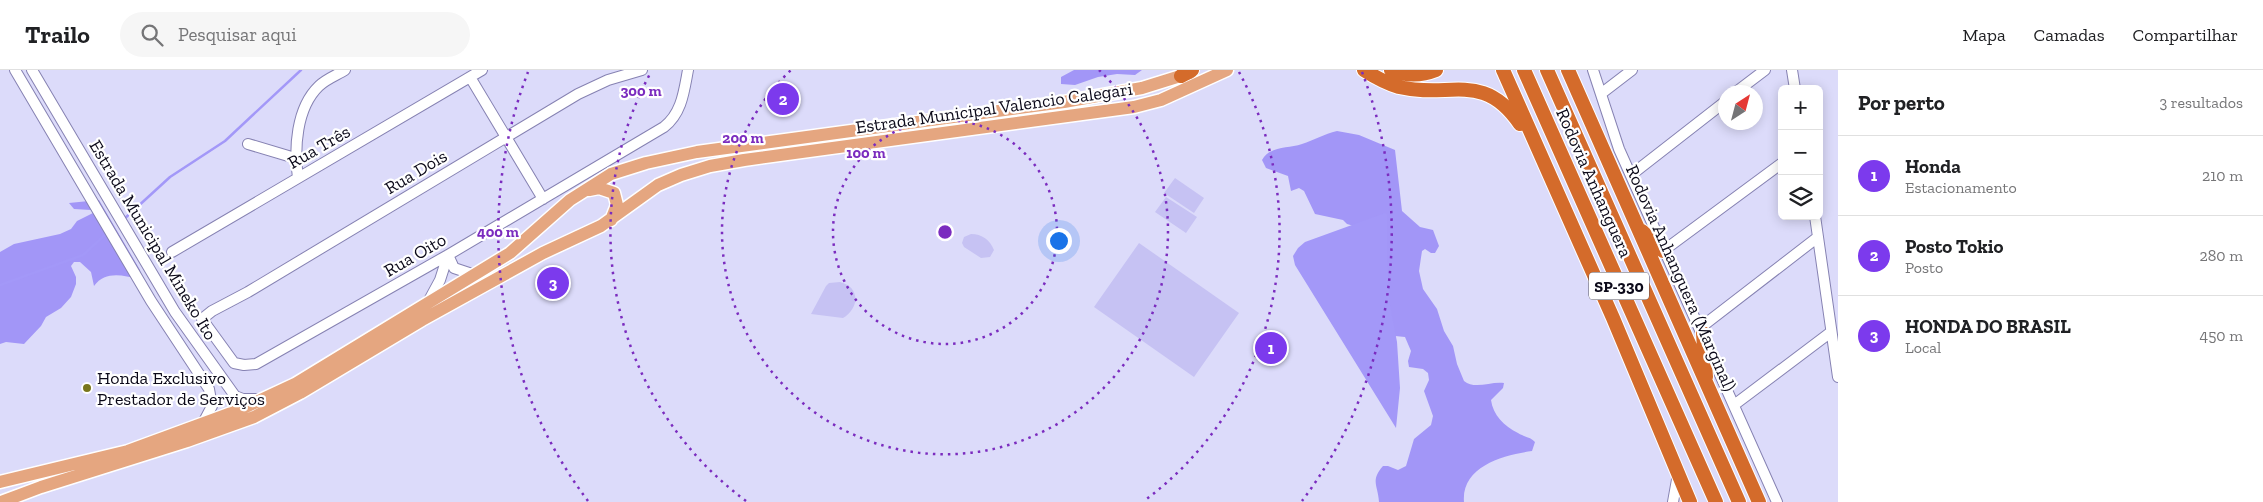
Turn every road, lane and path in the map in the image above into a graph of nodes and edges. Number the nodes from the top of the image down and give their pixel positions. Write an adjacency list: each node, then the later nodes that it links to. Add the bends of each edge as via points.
1 (15, 70): 51 (street, Estrada Municipal Mineko Ito, via 152,301 210,389 212,406)
2 (32, 70): 49 (street, Estrada Municipal Mineko Ito, via 175,312 231,392 243,400)
3 (345, 70): 28 (street, via 311,94 303,112)
4 (482, 70): 21 (street, Rua Três)
5 (642, 70): 26 (street, Rua Dois, via 593,86)
6 (688, 70): 34 (street, Rua Oito, via 682,100 670,123)
7 (1197, 70): 20 (main road, Estrada Municipal Valencio Calegari)
8 (1227, 70): 35 (main road, Estrada Municipal Valencio Calegari, via 1161,100 1134,107 710,166 658,185)
9 (1364, 70): 29 (highway, via 1400,87 1461,87 1493,95 1510,109)
10 (1391, 70): 11 (highway, via 1417,75)
11 (1436, 70)
12 (1503, 70): 29 (highway)
13 (1524, 70): 57 (highway, Rodovia Anhanguera / SP-330)
14 (1547, 70): 58 (highway, Rodovia Anhanguera / SP-330)
15 (1568, 70): 37 (highway, Rodovia Anhanguera (Marginal))
16 (1593, 70): 24 (street)
17 (1632, 70): 24 (street)
18 (1765, 70): 22 (street)
19 (1792, 70): 23 (street)
20 (1187, 73): 33 (main road, Estrada Municipal Valencio Calegari, via 1142,88 1064,102 697,152 611,174)
21 (470, 77): 26 (street); 32 (street, Rua Três)
22 (1745, 85)
23 (1794, 85)
24 (1602, 93): 31 (street, via 1611,127)
25 (1718, 107): 31 (street)
26 (505, 137): 34 (street); 44 (street, Rua Dois)
27 (248, 144): 28 (street)
28 (295, 158): 32 (street)
29 (1542, 158): 52 (highway)
30 (1778, 166): 39 (street)
31 (1631, 175): 39 (street)
32 (298, 178): 40 (street, Rua Três)
33 (583, 192): 35 (main road, via 599,188 614,193 617,205); 42 (main road, Estrada Municipal Valencio Calegari, via 510,253)
34 (543, 199): 41 (street, Rua Oito)
35 (611, 220): 54 (main road, Estrada Municipal Valencio Calegari, via 494,280 254,417)
36 (1816, 220): 38 (street)
37 (1638, 228): 39 (highway); 48 (highway, Rodovia Anhanguera (Marginal))
38 (1818, 237): 45 (street); 46 (street)
39 (1663, 251): 45 (street)
40 (172, 252)
41 (448, 255): 42 (street, via 454,268); 43 (street, via 440,280); 44 (street, Rua Oito, via 256,364 234,363 228,356 202,319)
42 (475, 275): 43 (main road, Estrada Municipal Valencio Calegari)
43 (426, 305): 49 (main road, Estrada Municipal Valencio Calegari)
44 (212, 311)
45 (1702, 331): 48 (highway); 50 (street)
46 (1831, 332): 47 (street); 50 (street)
47 (1838, 377)
48 (1706, 382): 59 (highway, Rodovia Anhanguera (Marginal))
49 (267, 398): 51 (main road, Estrada Municipal Valencio Calegari)
50 (1734, 405): 60 (street)
51 (203, 423): 53 (main road, Estrada Municipal Valencio Calegari, via 128,451)
52 (1678, 474): 55 (street); 56 (highway)
53 (0, 482)
54 (1, 502)
55 (1673, 502)
56 (1690, 502)
57 (1716, 502)
58 (1739, 502)
59 (1759, 502)
60 (1777, 502)

